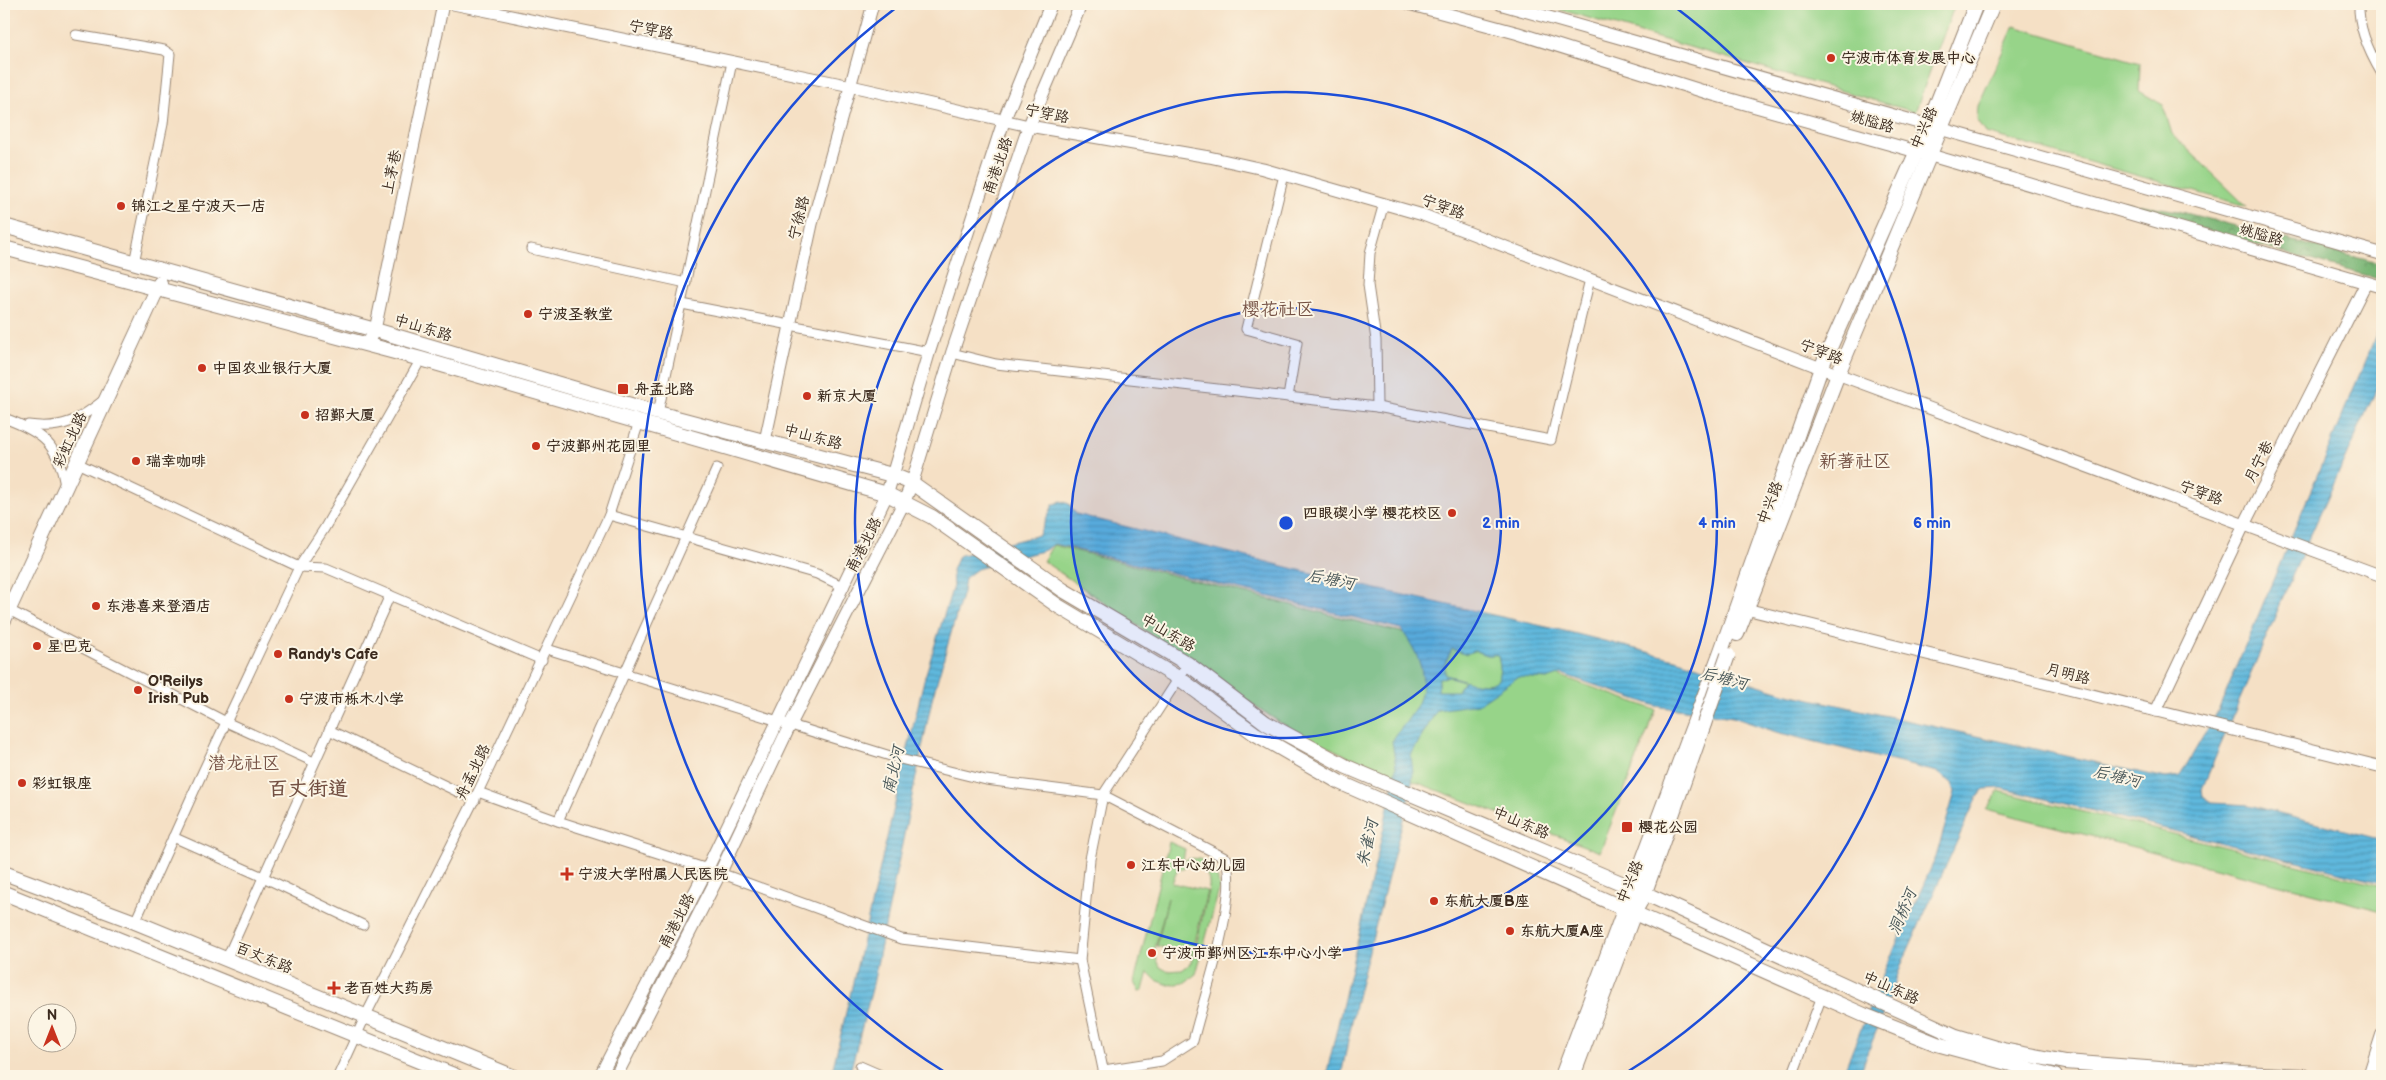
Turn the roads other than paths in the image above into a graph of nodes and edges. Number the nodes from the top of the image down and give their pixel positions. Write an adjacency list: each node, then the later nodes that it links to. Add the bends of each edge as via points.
1 (443, 4): 34 (street, 上茅巷)
2 (454, 4): 12 (street, 宁穿路)
3 (873, 4): 14 (street, 宁徐路)
4 (1051, 4): 15 (main road, 甬港北路)
5 (1081, 4): 16 (main road, 甬港北路)
6 (1410, 4): 18 (main road, 姚隘路)
7 (1501, 4): 17 (main road, 姚隘路)
8 (1976, 4): 17 (main road, 中兴路)
9 (1993, 4): 17 (main road, 中兴路)
10 (2359, 4): 13 (street, via 2371,55)
11 (76, 35): 25 (street, via 164,50 170,54 163,124)
12 (732, 62): 14 (street, 宁穿路); 29 (street)
13 (2382, 74)
14 (851, 86): 15 (street, 宁穿路); 33 (street, 宁徐路, via 812,224)
15 (1004, 120): 16 (street, 宁穿路); 36 (main road, 甬港北路)
16 (1029, 126): 19 (street, 宁穿路, via 1209,157); 37 (main road, 甬港北路)
17 (1935, 127): 18 (main road, 中兴路); 24 (main road, 姚隘路)
18 (1923, 153): 28 (main road, 姚隘路); 39 (main road, 中兴路); 40 (main road, 中兴路)
19 (1284, 175): 20 (street, 宁穿路); 42 (street, via 1246,329 1297,343)
20 (1384, 203): 27 (street, 宁穿路); 43 (street, via 1370,253 1368,285 1376,340)
21 (4, 226): 25 (main road, 中山东路)
22 (4, 248): 31 (main road, 中山东路)
23 (531, 249): 29 (street)
24 (2382, 254)
25 (134, 264): 26 (main road, 中山东路)
26 (164, 272): 31 (main road, 彩虹北路); 34 (main road, 中山东路)
27 (1590, 279): 39 (street, 宁穿路); 43 (street, via 1551,440)
28 (2366, 282): 30 (main road, 姚隘路); 57 (street, 月宁巷)
29 (686, 283): 32 (street)
30 (2382, 287)
31 (158, 290): 35 (main road, 中山东路); 41 (main road, 彩虹北路)
32 (682, 304): 33 (street); 44 (street)
33 (790, 325): 36 (street); 48 (street, 宁徐路)
34 (375, 330): 35 (street, 上茅巷); 44 (main road, 中山东路)
35 (367, 344): 38 (main road, 中山东路)
36 (929, 352): 51 (main road, 甬港北路)
37 (952, 353): 42 (street, via 996,364); 52 (main road, 甬港北路)
38 (421, 358): 46 (main road, 中山东路); 59 (street)
39 (1821, 368): 40 (street, 宁穿路); 66 (main road, 中兴路)
40 (1838, 374): 57 (street, 宁穿路); 63 (main road, 中兴路)
41 (108, 396): 47 (street, via 83,416 57,427); 49 (main road, 彩虹北路)
42 (1288, 397): 43 (street)
43 (1378, 407)
44 (658, 412): 48 (main road, 中山东路)
45 (4, 418): 47 (street)
46 (639, 422): 54 (main road, 中山东路); 56 (street, 舟孟北路)
47 (21, 424): 53 (street, via 49,442 58,456)
48 (765, 441): 51 (main road, 中山东路)
49 (77, 463): 53 (main road, 彩虹北路); 59 (street)
50 (717, 468): 58 (street)
51 (892, 475): 52 (main road, 中山东路); 54 (main road, 甬港北路)
52 (912, 483): 55 (main road, 甬港北路); 68 (main road, 中山东路, via 1063,590)
53 (65, 489): 64 (main road, 彩虹北路)
54 (887, 494): 55 (main road, 中山东路); 61 (main road, 甬港北路)
55 (904, 502): 70 (main road, 中山东路, via 932,517 1058,606); 73 (main road, 甬港北路)
56 (609, 515): 58 (street); 65 (street, 舟孟北路)
57 (2244, 525): 60 (street, 宁穿路); 71 (street, 月宁巷)
58 (686, 537): 61 (street, via 817,574); 69 (street)
59 (299, 567): 62 (street, via 326,568); 72 (street)
60 (2382, 576)
61 (844, 587): 73 (main road, 甬港北路)
62 (390, 595): 67 (street); 74 (street)
63 (1746, 609): 66 (main road, 中兴路); 71 (street, 月明路)
64 (5, 612): 72 (street)
65 (547, 649): 67 (street, 舟孟北路); 69 (street)
66 (1725, 653): 84 (main road, 中兴路, bridge)
67 (542, 660): 78 (street, 舟孟北路)
68 (1188, 664): 70 (street); 84 (main road, 中山东路, via 1266,723 1346,767)
69 (625, 674): 73 (street); 79 (street)
70 (1180, 679): 77 (street); 86 (main road, 中山东路, via 1254,733 1340,782)
71 (2156, 711): 76 (street, 月明路)
72 (226, 722): 75 (street); 80 (street)
73 (784, 724): 77 (street, via 904,760 986,780); 81 (main road, 甬港北路)
74 (329, 730): 75 (street); 78 (street)
75 (314, 762): 83 (street)
76 (2382, 768)
77 (1103, 795): 90 (street, via 1090,859); 96 (street, via 1227,860 1228,894 1215,963 1193,1041 1162,1061)
78 (477, 796): 79 (street); 92 (street, 舟孟北路)
79 (558, 821): 81 (street)
80 (173, 837): 83 (street); 87 (street)
81 (714, 871): 90 (street, via 901,940); 101 (main road, 甬港北路); 102 (main road, 甬港北路)
82 (4, 873): 87 (main road, 百丈东路)
83 (263, 877): 88 (street); 89 (street)
84 (1639, 891): 86 (main road, 中兴路); 97 (main road, 中山东路, via 1956,1036 2065,1062)
85 (4, 892): 94 (main road)
86 (1630, 911): 91 (main road, 中山东路); 104 (main road, 中兴路); 105 (main road, 中兴路)
87 (135, 922): 89 (main road, 百丈东路)
88 (363, 925)
89 (226, 960): 92 (main road, 百丈东路)
90 (1080, 960): 96 (street)
91 (1822, 996): 106 (street); 107 (main road, 中山东路, via 1937,1044)
92 (365, 1017): 94 (street, 舟孟北路); 100 (main road, 百丈东路)
93 (2382, 1035): 109 (main road)
94 (356, 1036): 98 (street, 舟孟北路); 99 (main road)
95 (860, 1066): 103 (street)
96 (1104, 1073)
97 (2160, 1073): 108 (main road, 中山东路)
98 (338, 1076)
99 (456, 1076)
100 (512, 1076)
101 (600, 1076)
102 (616, 1076)
103 (883, 1076)
104 (1562, 1076)
105 (1573, 1076)
106 (1792, 1076)
107 (2055, 1076)
108 (2304, 1076)
109 (2369, 1076)

